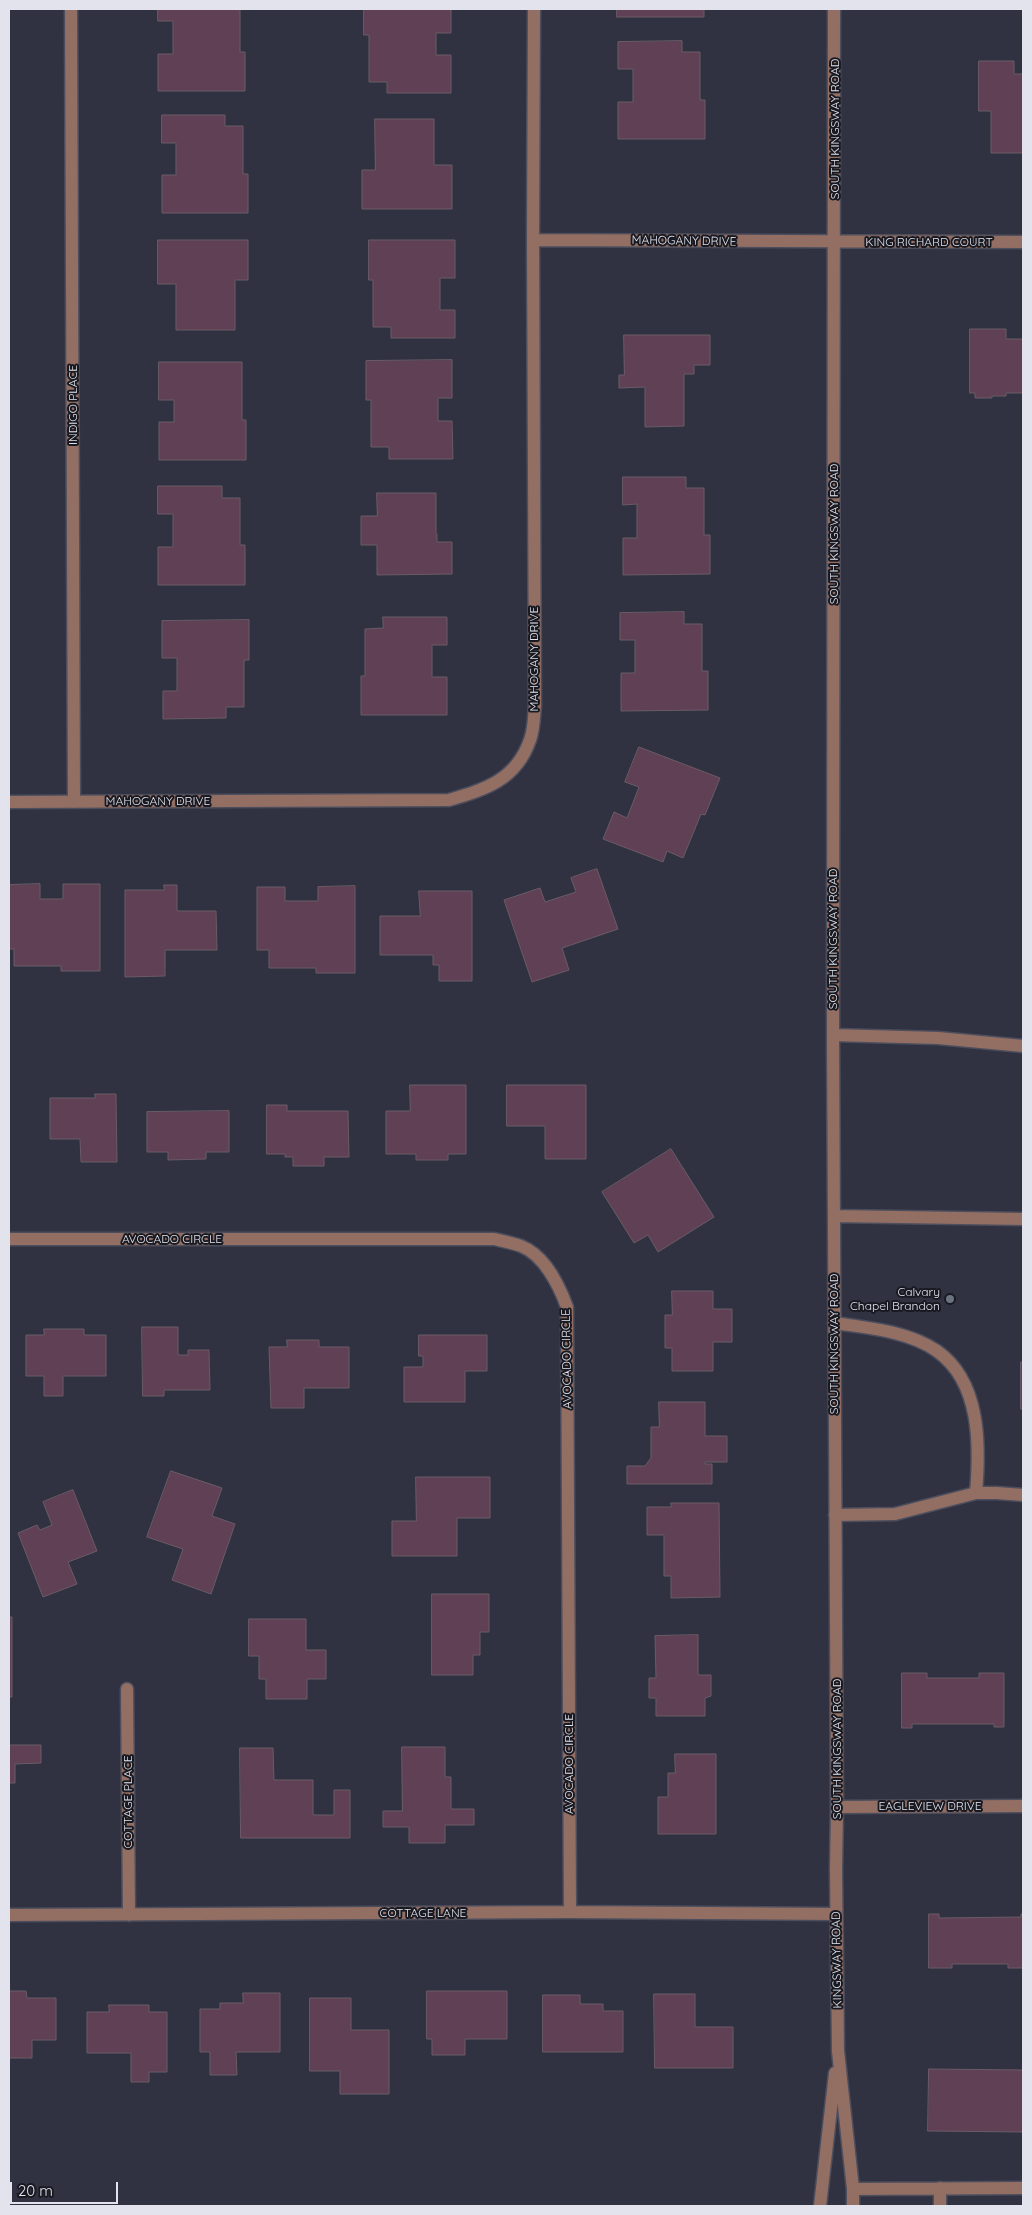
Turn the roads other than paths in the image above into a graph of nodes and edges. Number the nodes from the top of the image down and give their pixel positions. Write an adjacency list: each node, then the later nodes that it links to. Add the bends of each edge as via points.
1 (71, 9): 8 (street, INDIGO PLACE)
2 (534, 9): 4 (street, MAHOGANY DRIVE)
3 (834, 9): 6 (street, SOUTH KINGSWAY ROAD)
4 (533, 240): 6 (street, MAHOGANY DRIVE); 8 (street, MAHOGANY DRIVE, via 535,705 531,740 514,770 486,789 449,800)
5 (1023, 242): 6 (street, KING RICHARD COURT)
6 (835, 243): 9 (street, SOUTH KINGSWAY ROAD)
7 (9, 802): 8 (street, MAHOGANY DRIVE)
8 (74, 802)
9 (833, 1035): 10 (street, via 938,1038); 11 (street, SOUTH KINGSWAY ROAD)
10 (1023, 1046)
11 (834, 1216): 12 (street); 14 (street, SOUTH KINGSWAY ROAD)
12 (1023, 1219)
13 (9, 1239): 22 (street, AVOCADO CIRCLE, via 494,1239 523,1246 544,1264 559,1283 567,1307)
14 (834, 1322): 15 (street, via 912,1339 938,1351 956,1371 967,1392 979,1442); 17 (street, SOUTH KINGSWAY ROAD)
15 (976, 1493): 16 (street); 17 (street, via 895,1514)
16 (1023, 1495)
17 (835, 1515): 20 (street, SOUTH KINGSWAY ROAD)
18 (127, 1689): 25 (street, COTTAGE PLACE)
19 (1023, 1806): 20 (street, EAGLEVIEW DRIVE)
20 (837, 1807): 21 (street, SOUTH KINGSWAY ROAD)
21 (836, 1870): 23 (street, KINGSWAY ROAD)
22 (570, 1912): 23 (street, COTTAGE LANE); 25 (street, COTTAGE LANE)
23 (836, 1914): 26 (street, KINGSWAY ROAD)
24 (9, 1915): 25 (street, COTTAGE LANE)
25 (129, 1915)
26 (838, 2051): 29 (street, KINGSWAY ROAD); 30 (street, KINGSWAY ROAD)
27 (940, 2188): 28 (street); 29 (street); 32 (street)
28 (1023, 2188)
29 (853, 2189): 31 (street, KINGSWAY ROAD)
30 (820, 2206)
31 (853, 2206)
32 (940, 2206)

